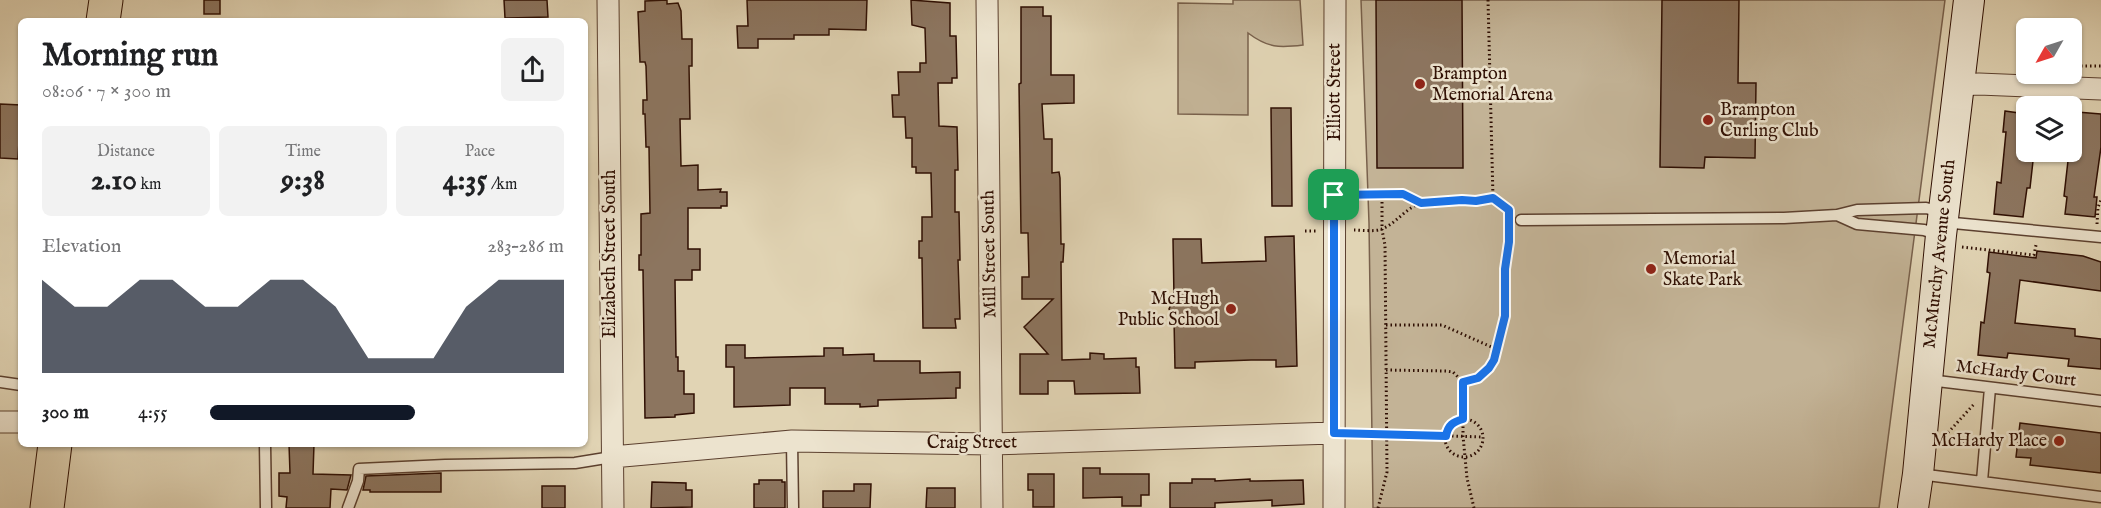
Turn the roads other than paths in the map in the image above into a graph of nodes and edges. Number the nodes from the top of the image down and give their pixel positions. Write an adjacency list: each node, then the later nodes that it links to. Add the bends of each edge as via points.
1 (106, 0): 6 (main road)
2 (608, 0): 25 (street, Elizabeth Street South)
3 (987, 0): 22 (street, Mill Street South)
4 (1335, 0): 20 (street, Elliott Street)
5 (1969, 0): 7 (street, McMurchy Avenue South)
6 (103, 18)
7 (1960, 85): 8 (street); 11 (street, McMurchy Avenue South)
8 (2101, 89)
9 (1837, 215): 10 (lane); 11 (lane, via 1857,224); 11 (lane, via 1857,210 1926,208)
10 (1521, 220)
11 (1946, 229): 12 (lane); 13 (street, McMurchy Avenue South)
12 (2101, 237)
13 (1927, 380): 16 (lane, McHardy Court); 26 (street, McMurchy Avenue South)
14 (0, 382): 15 (lane)
15 (18, 385)
16 (1990, 388): 17 (lane, McHardy Court); 27 (lane)
17 (2101, 401)
18 (0, 422): 19 (street)
19 (18, 422)
20 (1334, 433): 22 (street, Craig Street); 35 (street, Elliott Street)
21 (792, 441): 22 (street, Craig Street); 25 (street, Craig Street); 33 (lane)
22 (992, 444): 34 (street, Mill Street South)
23 (55, 447): 29 (main road)
24 (265, 447): 30 (lane)
25 (612, 457): 31 (lane, via 575,463 359,469); 32 (street, Elizabeth Street South)
26 (1918, 474): 27 (lane); 36 (street, McMurchy Avenue South)
27 (1982, 481): 28 (lane)
28 (2101, 497)
29 (47, 508)
30 (266, 508)
31 (348, 508)
32 (613, 508)
33 (793, 508)
34 (992, 508)
35 (1334, 508)
36 (1913, 508)

